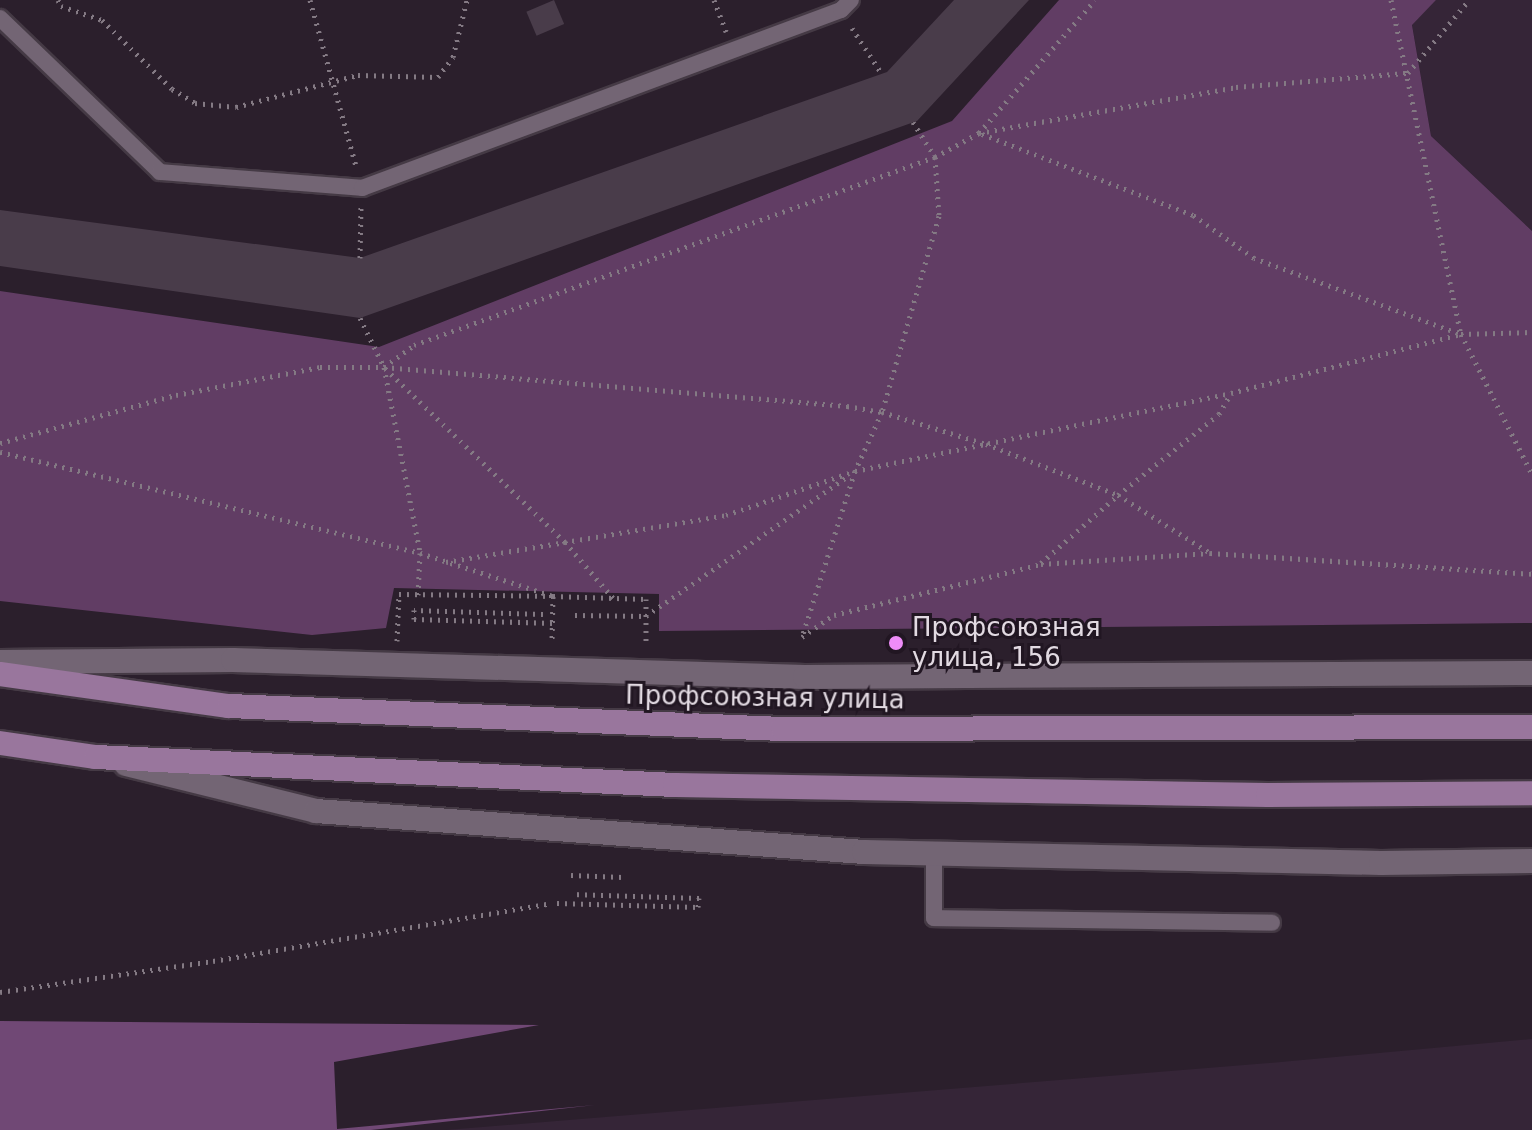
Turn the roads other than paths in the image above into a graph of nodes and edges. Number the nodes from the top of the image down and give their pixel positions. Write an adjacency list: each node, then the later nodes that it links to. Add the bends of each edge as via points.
1 (846, 5): 2 (lane, via 362,188 160,172)
2 (0, 18)
3 (0, 662): 4 (main road, Профсоюзная улица, via 233,660 805,677)
4 (1532, 673)
5 (0, 674): 6 (main road, Профсоюзная улица, via 245,707 783,729)
6 (1532, 727)
7 (0, 743): 8 (main road)
8 (96, 757): 9 (main road, via 675,785 1268,795); 10 (main road, via 316,811)
9 (1532, 793)
10 (934, 854): 11 (main road); 12 (lane, via 934,918)
11 (1532, 861)
12 (1272, 923)

